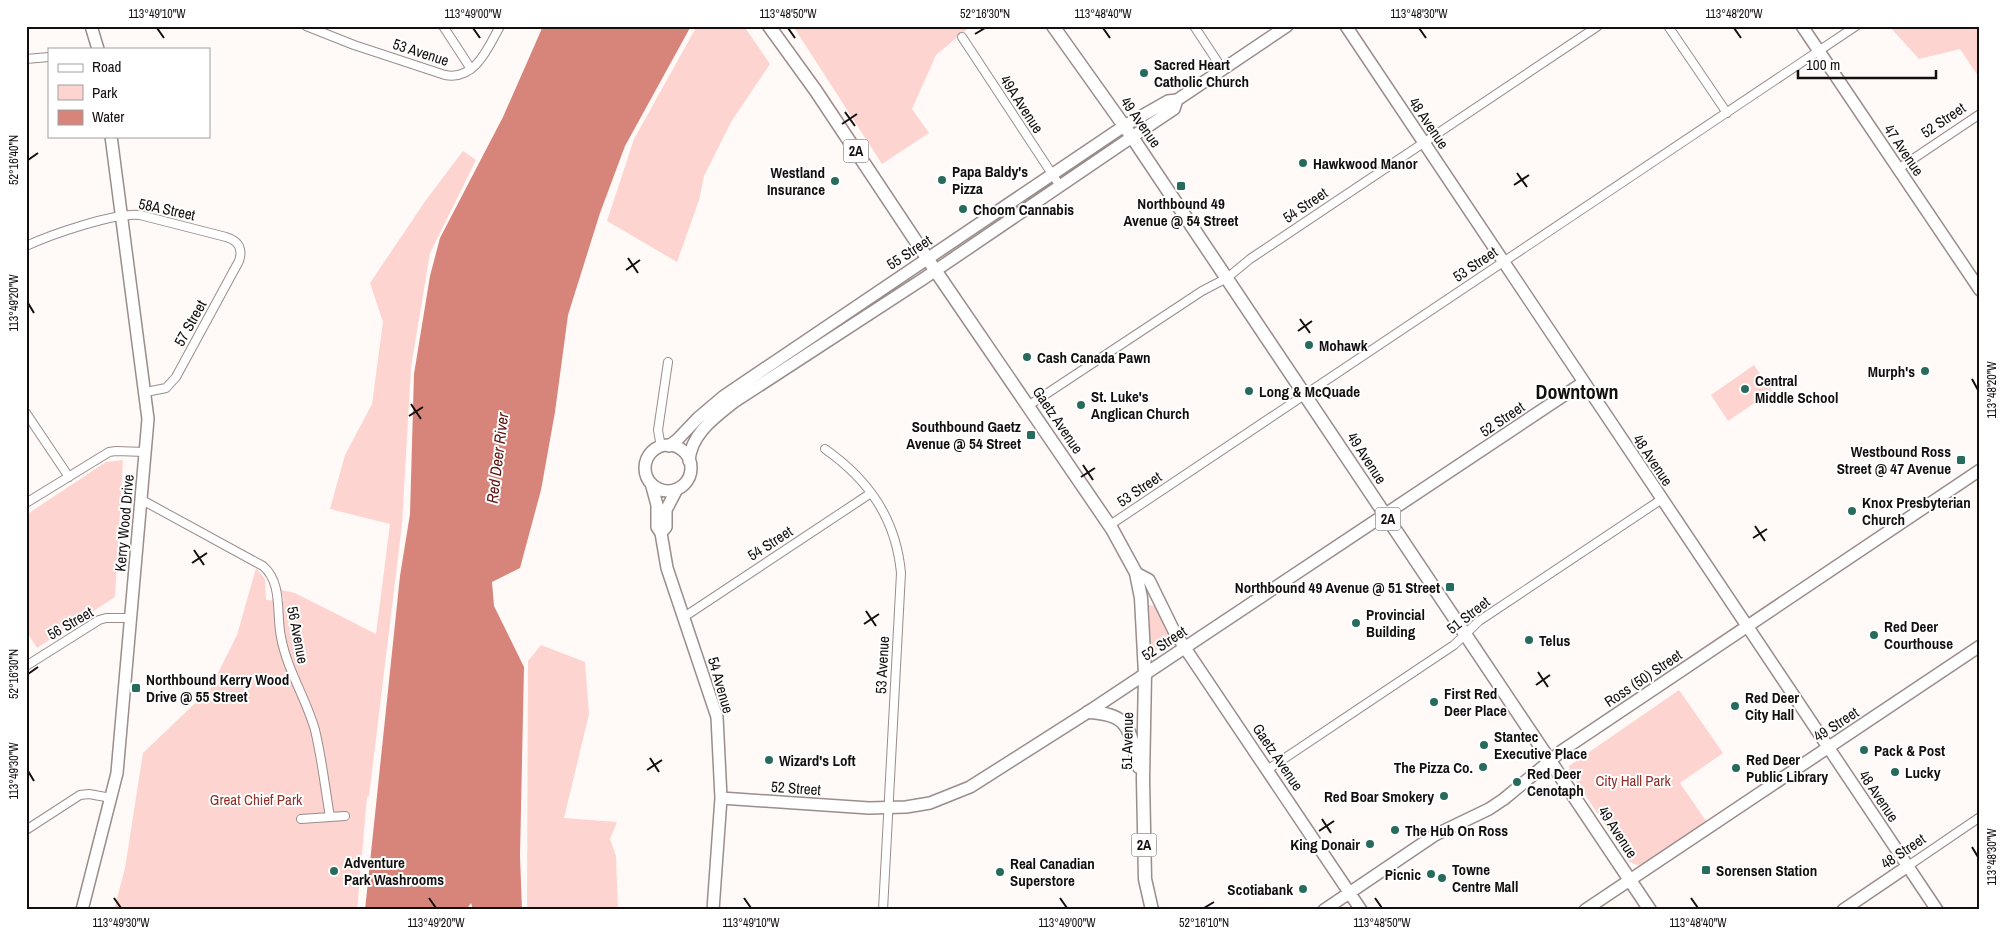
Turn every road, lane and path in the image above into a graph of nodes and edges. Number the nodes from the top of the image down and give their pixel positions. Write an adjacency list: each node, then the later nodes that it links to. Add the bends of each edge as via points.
1 (91, 26): 16 (street)
2 (101, 26): 16 (street)
3 (306, 26): 20 (street, 53 Avenue, via 445,75 454,76)
4 (443, 26): 20 (street)
5 (500, 26): 20 (street)
6 (1053, 26): 25 (main road, 49 Avenue / 2A)
7 (1194, 26): 21 (street)
8 (1287, 26): 21 (street, 55 Street)
9 (1346, 26): 28 (street, 48 Avenue)
10 (1598, 26): 28 (street, 54 Street)
11 (1668, 26): 23 (street)
12 (1802, 26): 17 (street, 47 Avenue)
13 (1856, 26): 17 (street, 53 Street)
14 (772, 30): 35 (main road, Gaetz Avenue / 2A)
15 (962, 37): 30 (street, 49A Avenue)
16 (97, 47)
17 (1819, 51): 23 (street, 53 Street); 29 (street, 47 Avenue)
18 (48, 58): 19 (street)
19 (26, 59)
20 (471, 69)
21 (1223, 70): 22 (street, 55 Street)
22 (1177, 100): 25 (street, 55 Street, via 1168,101); 26 (street, 55 Street, via 1174,109)
23 (1727, 113): 36 (street, 53 Street)
24 (1979, 115): 29 (street, 52 Street)
25 (1124, 126): 26 (main road, 49 Avenue / 2A); 30 (street, 55 Street)
26 (1132, 137): 31 (street, 55 Street); 38 (main road, 49 Avenue / 2A)
27 (111, 138): 32 (street, Kerry Wood Drive)
28 (1424, 142): 36 (street, 48 Avenue); 38 (street, 54 Street, via 1250,259)
29 (1898, 169): 39 (street, 47 Avenue)
30 (1052, 175): 31 (street, 49A Avenue); 35 (street, 55 Street)
31 (1060, 186): 37 (street, 55 Street)
32 (122, 215): 33 (street, 58A Street); 34 (street, 58A Street, via 140,215 226,237); 42 (street, Kerry Wood Drive)
33 (26, 246)
34 (241, 248): 42 (street, 57 Street, via 236,267 176,377 166,388)
35 (927, 258): 37 (main road, Gaetz Avenue / 2A); 46 (street, 55 Street, via 724,396 677,440)
36 (1503, 262): 41 (street, 48 Avenue); 43 (street, 53 Street)
37 (935, 270): 44 (main road, Gaetz Avenue / 2A); 49 (street, 55 Street, via 721,412 694,441)
38 (1227, 278): 43 (main road, 49 Avenue / 2A); 44 (street, 54 Street, via 1194,296)
39 (1980, 290)
40 (668, 362): 46 (street, via 658,430)
41 (1584, 382): 55 (street, 48 Avenue); 58 (street, 52 Street)
42 (146, 392): 48 (street, Kerry Wood Drive)
43 (1305, 394): 58 (main road, 49 Avenue / 2A); 59 (street, 53 Street)
44 (1028, 406): 59 (main road, Gaetz Avenue / 2A)
45 (26, 413): 51 (street)
46 (665, 446): 49 (street, via 681,450); 52 (street, via 655,450 646,461 646,475)
47 (825, 449): 54 (street, 53 Avenue, via 846,465)
48 (145, 452): 51 (street, via 113,451); 56 (street, Kerry Wood Drive)
49 (689, 461): 53 (street, via 690,474 683,486)
50 (1980, 470): 64 (street, Ross (50) Street)
51 (69, 477): 57 (street)
52 (651, 484): 53 (street, via 663,491); 60 (street, 54 Avenue, via 657,505 657,528)
53 (677, 489): 60 (street, 54 Avenue, via 666,510 666,526)
54 (871, 493): 62 (street, 54 Street); 77 (street, 53 Avenue, via 893,532 900,573)
55 (1662, 499): 64 (street, 48 Avenue); 65 (street, 51 Street, via 1479,621)
56 (142, 500): 63 (street, Kerry Wood Drive); 79 (street, 56 Avenue, via 263,566 273,576 284,650 314,730)
57 (26, 504)
58 (1385, 515): 65 (main road, 49 Avenue / 2A); 67 (street, 52 Street)
59 (1110, 525): 61 (main road, Gaetz Avenue / 2A)
60 (661, 533): 62 (street, 54 Avenue, via 667,568)
61 (1136, 574): 67 (street, Gaetz Avenue, via 1149,580); 69 (main road, 51 Avenue / 2A, via 1141,598)
62 (684, 616): 76 (street, 54 Avenue, via 717,718)
63 (131, 618): 68 (street, 56 Street, via 99,620); 75 (street, Kerry Wood Drive, via 117,772)
64 (1747, 627): 71 (street, 48 Avenue); 72 (street, Ross (50) Street)
65 (1466, 633): 72 (main road, 49 Avenue / 2A); 73 (street, 51 Street, via 1454,645)
66 (1980, 646): 71 (street, 49 Street)
67 (1184, 648): 69 (street, 52 Street); 73 (street, Gaetz Avenue)
68 (26, 666)
69 (1145, 674): 70 (street, 52 Street); 74 (main road, 51 Avenue / 2A)
70 (1088, 712): 74 (main road, via 1111,714 1123,722); 77 (street, 52 Street, via 964,790 930,803)
71 (1828, 747): 83 (street, 48 Avenue); 84 (street, 49 Street)
72 (1551, 761): 84 (main road, 49 Avenue / 2A); 85 (street, Ross (50) Street, via 1489,809 1435,836)
73 (1266, 770): 85 (street, Gaetz Avenue)
74 (1143, 779): 89 (main road, 51 Avenue / 2A, via 1145,879)
75 (111, 798): 82 (street, via 80,795); 86 (street, Kerry Wood Drive)
76 (721, 798): 77 (street, 52 Street); 87 (street, 54 Avenue)
77 (888, 808): 88 (street, 53 Avenue)
78 (345, 816): 79 (street)
79 (330, 817): 81 (street)
80 (1980, 817): 83 (street, 48 Street)
81 (301, 819)
82 (26, 830)
83 (1908, 866): 94 (street, 48 Street); 95 (street, 48 Avenue)
84 (1630, 880): 92 (street, 49 Street); 93 (main road, 49 Avenue / 2A)
85 (1349, 892): 90 (street, Ross (50) Street); 91 (street, Gaetz Avenue)
86 (82, 910)
87 (713, 910)
88 (883, 910)
89 (1152, 910)
90 (1324, 910)
91 (1361, 910)
92 (1585, 910)
93 (1650, 910)
94 (1844, 910)
95 (1937, 910)

